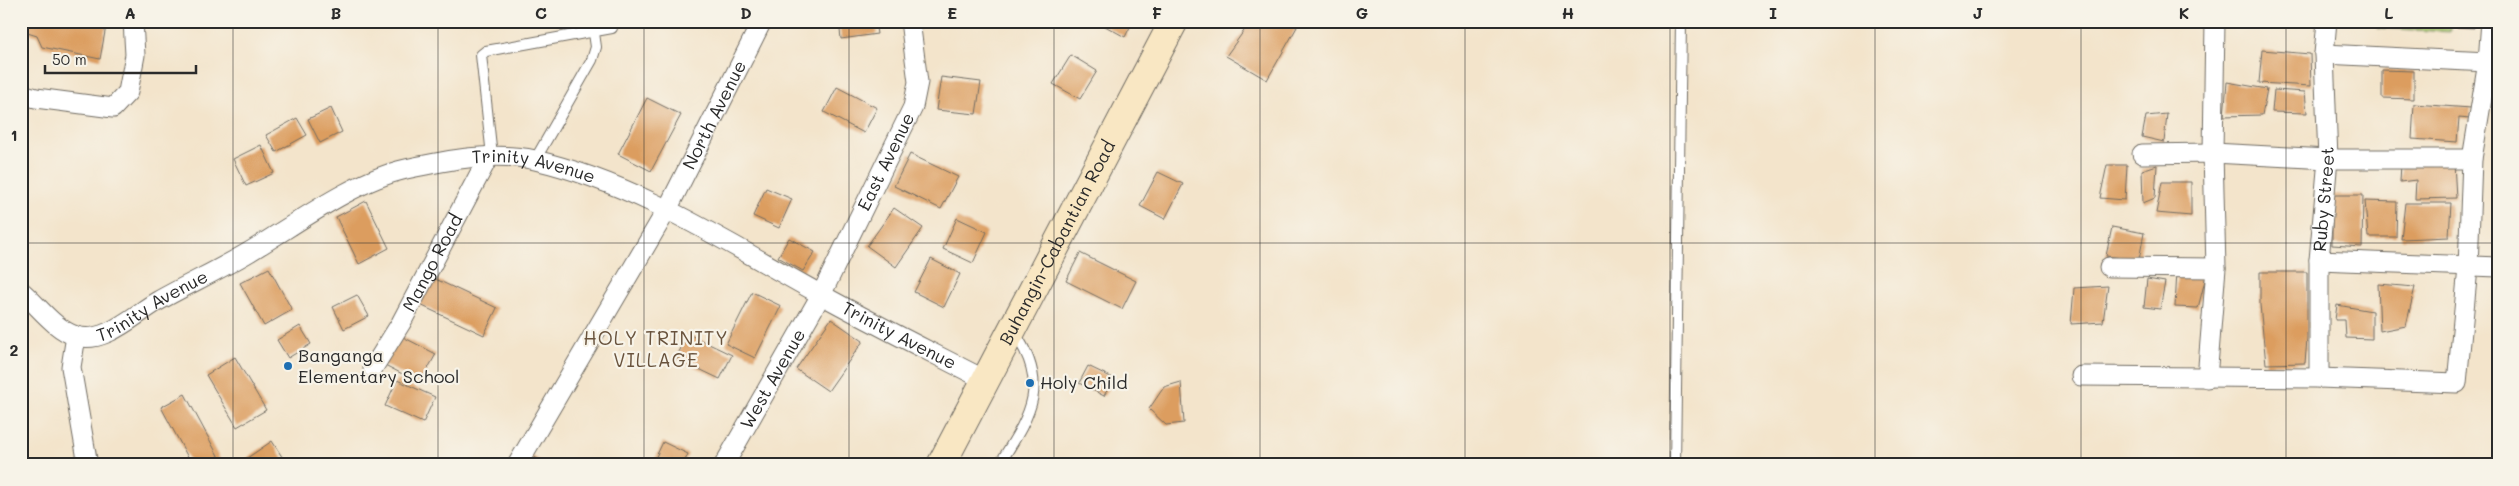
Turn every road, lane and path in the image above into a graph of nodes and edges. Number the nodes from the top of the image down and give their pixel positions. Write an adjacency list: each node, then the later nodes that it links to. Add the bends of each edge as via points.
1 (133, 21): 13 (street, via 134,55 128,92 114,108)
2 (762, 21): 20 (street, North Avenue)
3 (910, 21): 27 (street, East Avenue, via 918,82 914,107)
4 (1174, 21): 28 (main road, Buhangin-Cabantian Road)
5 (1681, 21): 40 (lane)
6 (2215, 21): 14 (street)
7 (2327, 21): 11 (street, Ruby Street)
8 (2492, 21): 12 (street)
9 (612, 28): 10 (lane)
10 (594, 33): 16 (lane, via 486,50 482,55); 19 (lane, via 596,47 592,60)
11 (2324, 54): 12 (street); 17 (street, Ruby Street)
12 (2488, 62): 18 (street)
13 (21, 94)
14 (2213, 153): 15 (street); 17 (street); 24 (street)
15 (2142, 154)
16 (490, 156): 19 (street, Trinity Avenue); 29 (street, Trinity Avenue, via 378,176 110,330 93,337); 30 (street, Mango Road, via 401,323)
17 (2328, 159): 18 (street); 21 (street, Ruby Street)
18 (2472, 159): 25 (street)
19 (534, 160): 20 (street, Trinity Avenue)
20 (668, 208): 27 (street, Trinity Avenue); 36 (street, North Avenue)
21 (2319, 260): 25 (street); 33 (street, Ruby Street)
22 (2109, 267): 24 (street)
23 (2498, 267): 25 (street)
24 (2216, 268): 32 (street)
25 (2468, 268): 33 (street, via 2457,383)
26 (21, 292): 29 (street, via 60,327)
27 (821, 295): 34 (street, Trinity Avenue); 37 (street, West Avenue)
28 (1013, 331): 34 (main road, Buhangin-Cabantian Road); 39 (lane, via 1027,352 1034,380 1034,401)
29 (76, 336): 35 (street, via 71,367)
30 (373, 368)
31 (2081, 376): 32 (street)
32 (2207, 378): 33 (street)
33 (2319, 378)
34 (987, 381): 38 (main road, Buhangin-Cabantian Road)
35 (88, 465)
36 (517, 465)
37 (724, 465)
38 (941, 465)
39 (1000, 465)
40 (1675, 465)

